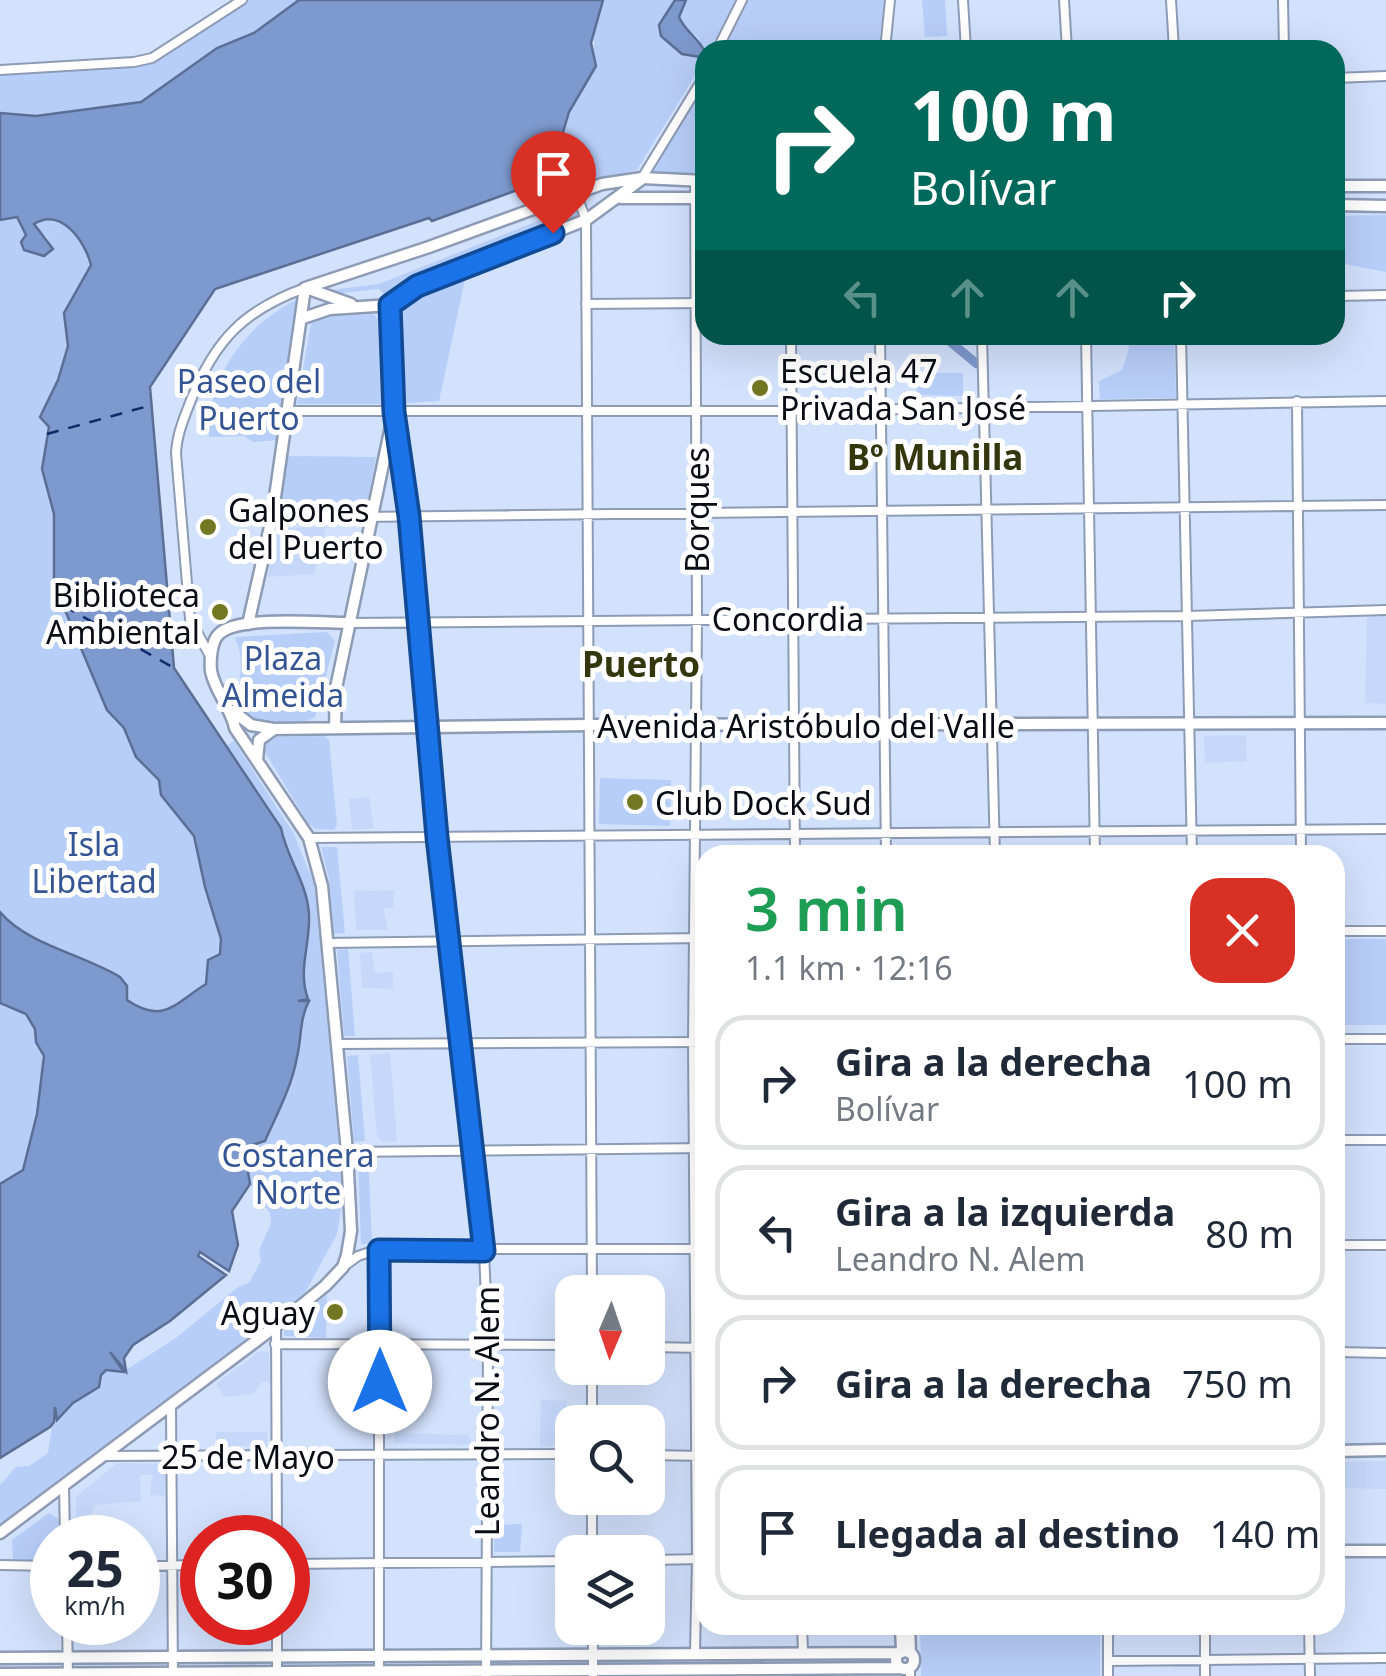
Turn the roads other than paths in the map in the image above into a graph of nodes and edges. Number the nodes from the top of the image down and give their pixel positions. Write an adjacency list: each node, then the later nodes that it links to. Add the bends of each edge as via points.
1 (242, 0): 14 (street, via 152,58)
2 (742, 0): 8 (street)
3 (890, 0): 9 (street)
4 (963, 0): 10 (street)
5 (1064, 0): 11 (street)
6 (1172, 0): 12 (street)
7 (1283, 0): 13 (street)
8 (722, 40)
9 (886, 40)
10 (965, 40)
11 (1066, 40)
12 (1174, 40)
13 (1284, 40)
14 (0, 70)
15 (1386, 76): 16 (street)
16 (1345, 78)
17 (695, 91): 18 (street)
18 (642, 178): 19 (main road); 22 (main road); 23 (main road)
19 (695, 181)
20 (1345, 186): 21 (main road)
21 (1386, 186)
22 (576, 193): 27 (street); 28 (main road)
23 (620, 198): 24 (main road); 27 (main road)
24 (695, 198)
25 (1345, 205): 26 (main road)
26 (1386, 206)
27 (586, 220): 32 (street); 33 (main road, via 417,286)
28 (305, 288): 34 (main road); 35 (main road); 77 (street, via 254,312 225,338 178,434 190,619)
29 (1386, 295): 30 (street)
30 (1345, 296)
31 (695, 303): 32 (street)
32 (586, 304): 50 (street)
33 (390, 305): 34 (main road); 52 (main road, Leandro N. Alem)
34 (359, 306): 35 (main road)
35 (303, 318): 49 (main road)
36 (698, 345): 48 (street, Borques)
37 (791, 345): 51 (street)
38 (880, 345): 47 (street)
39 (982, 345): 46 (street)
40 (1086, 345): 45 (street)
41 (1180, 345): 44 (street)
42 (1298, 401): 43 (street); 44 (street); 54 (street)
43 (1386, 401)
44 (1183, 403): 45 (street); 56 (street)
45 (1087, 405): 46 (street); 55 (street)
46 (984, 408): 47 (street); 57 (street)
47 (880, 409): 51 (street); 58 (street)
48 (696, 410): 50 (street); 51 (street); 59 (street, Borques)
49 (290, 411): 52 (street); 64 (main road)
50 (587, 411): 52 (street); 61 (street)
51 (792, 411): 60 (street)
52 (394, 412): 62 (main road); 63 (street, Leandro N. Alem)
53 (1386, 505): 54 (street)
54 (1298, 506): 56 (street); 66 (street)
55 (1089, 508): 56 (street); 57 (street); 67 (street)
56 (1186, 508): 69 (street)
57 (987, 509): 58 (street); 68 (street)
58 (881, 510): 60 (street); 70 (street)
59 (696, 512): 60 (street); 61 (street); 72 (street, Borques)
60 (792, 512): 71 (street)
61 (589, 514): 63 (street); 73 (street)
62 (373, 516): 63 (street); 64 (street); 75 (main road)
63 (409, 516): 74 (street, Leandro N. Alem)
64 (272, 518): 76 (main road)
65 (1386, 610): 66 (street, Concordia)
66 (1299, 612): 69 (street, Concordia); 80 (street)
67 (1091, 615): 68 (street, Concordia); 69 (street, Concordia); 82 (street)
68 (990, 616): 70 (street, Concordia); 81 (street)
69 (1188, 616): 85 (street)
70 (882, 617): 71 (street, Concordia); 84 (street)
71 (793, 618): 72 (street, Concordia); 88 (street)
72 (697, 619): 73 (street, Concordia); 87 (street, Borques)
73 (590, 620): 74 (street, Concordia); 83 (street)
74 (416, 622): 75 (street, Concordia); 86 (street, Leandro N. Alem)
75 (349, 623): 76 (main road, Concordia); 89 (main road)
76 (248, 624): 77 (main road, via 219,634)
77 (211, 659): 78 (main road, via 217,687)
78 (232, 710): 90 (main road, Avenida Aristóbulo del Valle, via 251,725); 91 (main road, via 235,728)
79 (1386, 722): 80 (main road, Avenida Aristóbulo del Valle)
80 (1298, 723): 85 (main road, Avenida Aristóbulo del Valle); 93 (street)
81 (992, 724): 82 (main road, Avenida Aristóbulo del Valle); 84 (main road, Avenida Aristóbulo del Valle); 95 (street)
82 (1092, 724): 85 (main road, Avenida Aristóbulo del Valle); 96 (street)
83 (592, 725): 86 (main road, Avenida Aristóbulo del Valle); 87 (main road, Avenida Aristóbulo del Valle); 100 (street)
84 (882, 725): 88 (main road, Avenida Aristóbulo del Valle); 97 (street)
85 (1189, 725): 94 (street)
86 (428, 726): 89 (main road, Avenida Aristóbulo del Valle); 101 (street, Leandro N. Alem)
87 (694, 726): 88 (main road, Avenida Aristóbulo del Valle); 99 (street, Borques)
88 (793, 726): 98 (street)
89 (335, 728): 90 (main road, Avenida Aristóbulo del Valle)
90 (274, 730): 91 (main road, via 259,740)
91 (257, 761): 102 (main road)
92 (1386, 829): 93 (street)
93 (1301, 830): 94 (street); 108 (street)
94 (1192, 831): 96 (street); 107 (street)
95 (995, 832): 96 (street); 97 (street); 105 (street)
96 (1095, 832): 106 (street)
97 (885, 833): 98 (street); 104 (street)
98 (795, 834): 99 (street); 103 (street)
99 (694, 835): 100 (street); 112 (street, Borques)
100 (592, 836): 101 (street); 111 (street)
101 (437, 837): 102 (street); 113 (street, Leandro N. Alem)
102 (309, 838): 114 (main road)
103 (796, 845)
104 (886, 845)
105 (995, 845)
106 (1095, 845)
107 (1192, 845)
108 (1302, 845)
109 (1345, 931): 110 (street)
110 (1386, 931)
111 (592, 939): 112 (street); 113 (street); 120 (street)
112 (694, 939): 117 (street, Borques)
113 (450, 941): 114 (street); 118 (street, Leandro N. Alem)
114 (327, 942): 119 (main road)
115 (1386, 1039): 116 (street)
116 (1345, 1040)
117 (692, 1042): 120 (street); 123 (street, Borques)
118 (461, 1043): 119 (street); 120 (street); 125 (street, Leandro N. Alem)
119 (337, 1044): 126 (main road)
120 (592, 1044): 124 (street)
121 (1345, 1140): 122 (street)
122 (1386, 1140)
123 (693, 1148): 124 (street); 127 (street, Borques)
124 (592, 1149): 125 (street); 132 (street)
125 (471, 1150): 126 (street); 133 (street, Leandro N. Alem)
126 (347, 1152): 134 (main road, via 351,1232)
127 (695, 1177)
128 (1386, 1244): 129 (street)
129 (1345, 1245)
130 (695, 1248): 132 (street)
131 (379, 1250): 133 (street); 134 (street); 138 (street)
132 (592, 1250): 133 (street); 135 (street)
133 (484, 1251): 140 (street, Leandro N. Alem)
134 (343, 1267): 136 (main road)
135 (592, 1275)
136 (276, 1326): 137 (street); 145 (main road)
137 (275, 1344): 138 (street); 150 (street)
138 (380, 1344): 140 (street); 154 (street)
139 (555, 1345): 140 (street)
140 (488, 1346): 148 (street, Leandro N. Alem)
141 (665, 1347): 142 (street)
142 (695, 1348)
143 (1345, 1352): 144 (street)
144 (1386, 1353)
145 (171, 1406): 152 (main road); 153 (street)
146 (1386, 1450): 147 (main road)
147 (1345, 1451)
148 (486, 1454): 149 (street, 25 de Mayo); 154 (street, 25 de Mayo); 165 (street, Leandro N. Alem)
149 (555, 1454)
150 (276, 1455): 153 (street, 25 de Mayo); 154 (street, 25 de Mayo); 158 (street)
151 (665, 1455): 155 (street)
152 (103, 1456): 153 (street, 25 de Mayo); 156 (main road)
153 (172, 1456): 171 (street)
154 (380, 1456): 167 (street)
155 (695, 1456)
156 (64, 1486): 157 (street); 159 (main road)
157 (65, 1515)
158 (277, 1515)
159 (0, 1534)
160 (1345, 1551): 161 (main road)
161 (1386, 1551)
162 (695, 1559): 164 (street)
163 (555, 1560): 165 (street)
164 (665, 1560)
165 (486, 1562): 167 (street); 186 (street, Leandro N. Alem)
166 (310, 1564): 167 (street)
167 (380, 1564): 191 (street)
168 (0, 1565): 169 (street)
169 (30, 1566)
170 (160, 1566): 171 (street)
171 (173, 1566): 172 (street); 190 (street)
172 (180, 1566)
173 (696, 1635): 183 (street, Borques)
174 (802, 1635): 184 (street)
175 (902, 1635): 185 (main road)
176 (907, 1635): 185 (main road)
177 (1108, 1635): 195 (street)
178 (1205, 1635): 196 (street)
179 (1309, 1635): 194 (street)
180 (68, 1645): 189 (street)
181 (277, 1645): 188 (street)
182 (593, 1645): 187 (street)
183 (695, 1652): 184 (main road); 187 (main road); 199 (main road)
184 (803, 1652): 185 (main road); 200 (main road)
185 (904, 1653): 197 (main road, via 896,1661)
186 (486, 1654): 187 (main road); 191 (main road); 204 (street, Leandro N. Alem)
187 (593, 1654): 198 (street)
188 (277, 1655): 190 (main road); 191 (main road); 202 (street)
189 (68, 1656): 190 (main road); 192 (main road); 205 (street)
190 (173, 1656): 206 (street)
191 (379, 1656): 203 (street)
192 (0, 1658)
193 (1386, 1658): 194 (street)
194 (1310, 1659): 196 (street); 209 (street)
195 (1108, 1660): 196 (street); 207 (street)
196 (1205, 1660): 208 (street)
197 (905, 1672): 200 (main road)
198 (593, 1673): 199 (main road); 204 (main road)
199 (695, 1673): 200 (main road)
200 (803, 1673)
201 (0, 1674): 205 (main road)
202 (277, 1674): 203 (main road); 206 (main road)
203 (379, 1674): 204 (main road)
204 (486, 1674)
205 (68, 1675): 206 (main road)
206 (173, 1675)
207 (1108, 1676)
208 (1205, 1676)
209 (1310, 1676)

